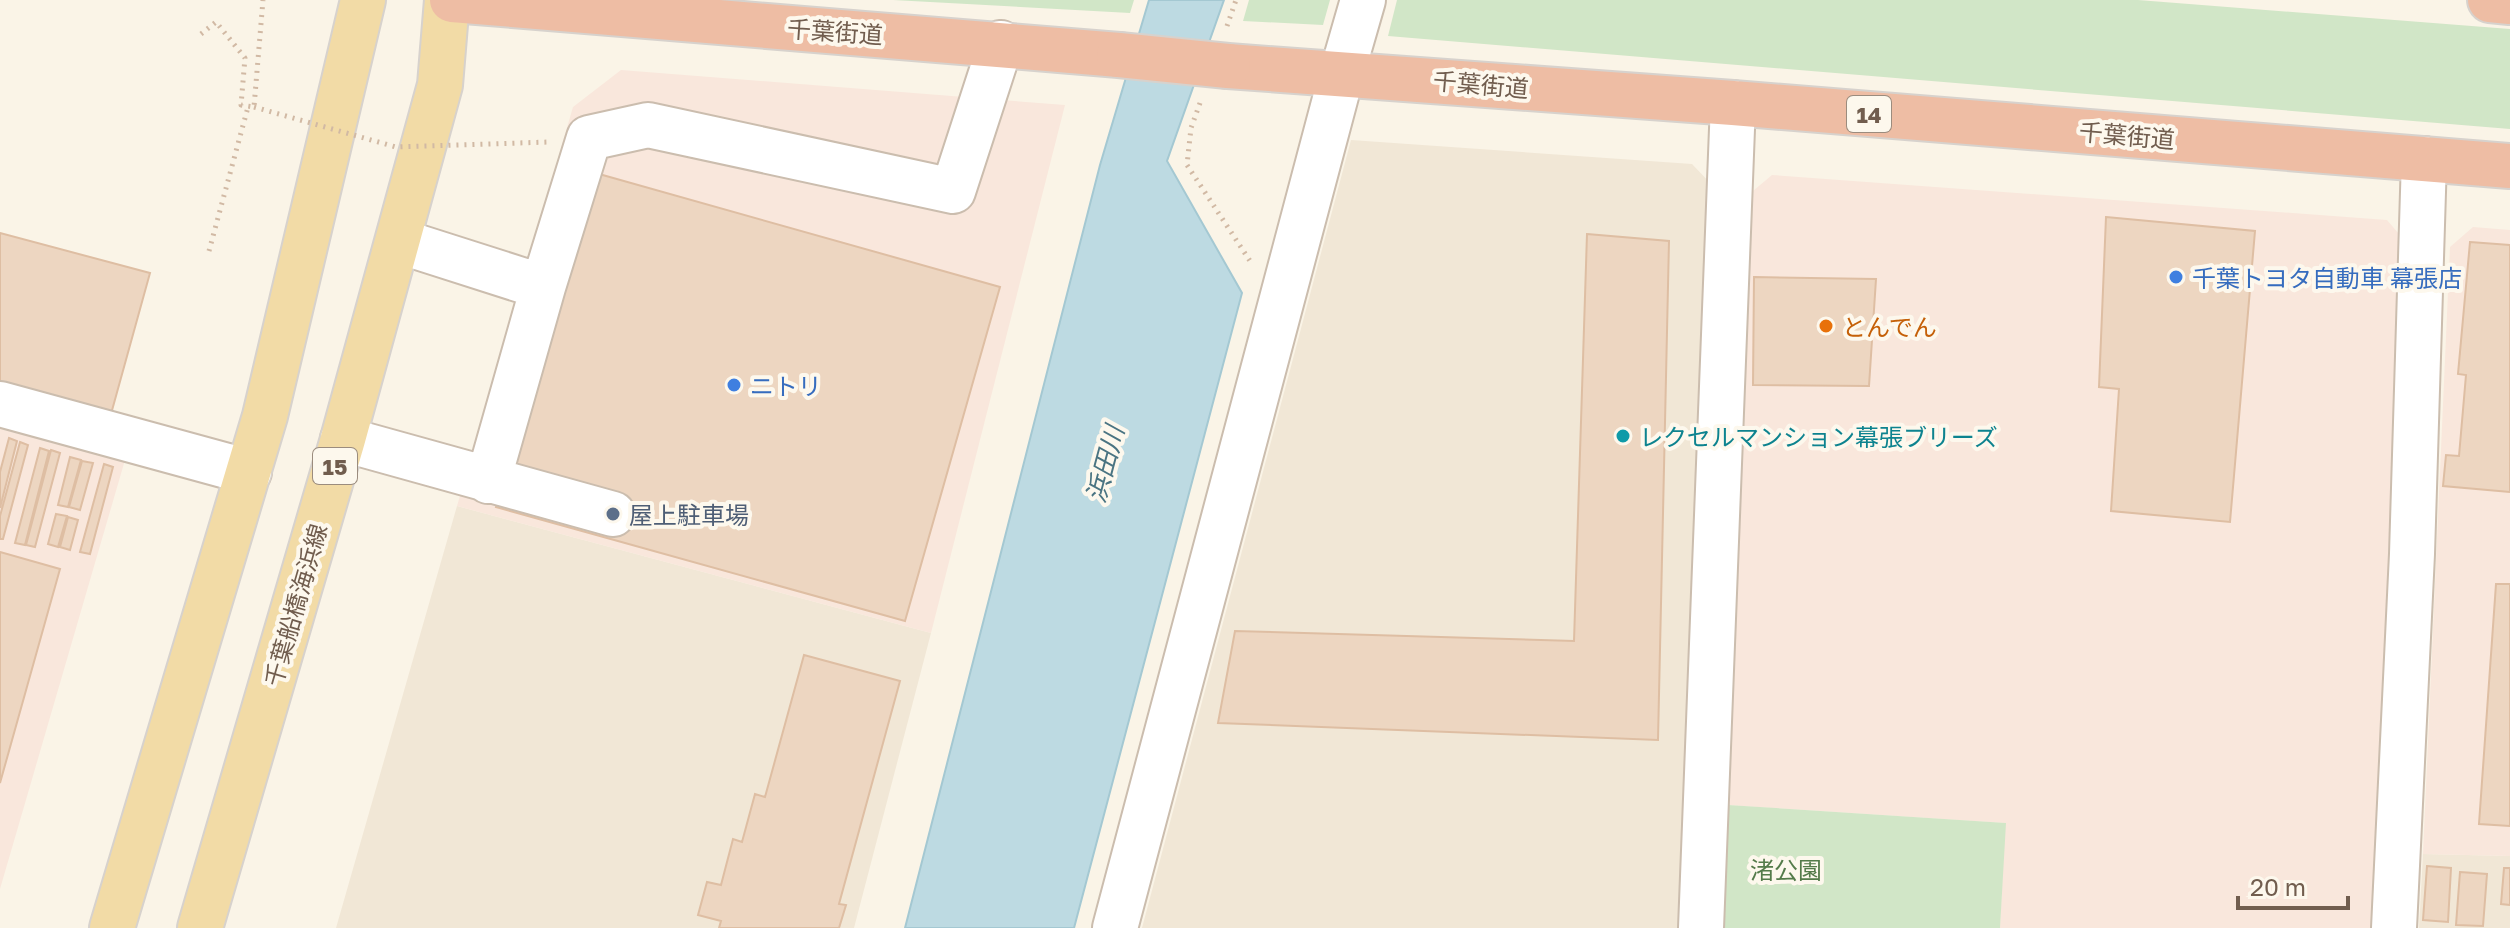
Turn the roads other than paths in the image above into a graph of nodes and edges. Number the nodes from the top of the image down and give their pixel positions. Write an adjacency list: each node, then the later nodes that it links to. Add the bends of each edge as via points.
1 (363, 0): 15 (main road)
2 (449, 0): 6 (highway, 千葉街道 / 14); 11 (main road, 千葉船橋海浜線 / 15, via 440,85)
3 (1363, 0): 7 (street)
4 (2490, 0): 5 (highway)
5 (2510, 2)
6 (1001, 43): 7 (highway, 千葉街道 / 14, bridge); 12 (street, via 953,191 648,125 589,138)
7 (1342, 73): 8 (highway, 千葉街道 / 14); 20 (street)
8 (1733, 103): 9 (highway, 千葉街道 / 14); 21 (street)
9 (2424, 159): 10 (highway, 千葉街道 / 14); 22 (street)
10 (2510, 166)
11 (399, 241): 12 (street); 14 (main road, 千葉船橋海浜線 / 15)
12 (543, 287): 16 (street)
13 (0, 404): 15 (street)
14 (343, 439): 16 (street); 19 (main road, 千葉船橋海浜線 / 15)
15 (249, 472): 18 (main road)
16 (495, 483): 17 (street)
17 (613, 514)
18 (112, 928)
19 (200, 928)
20 (1115, 928)
21 (1701, 928)
22 (2394, 928)

